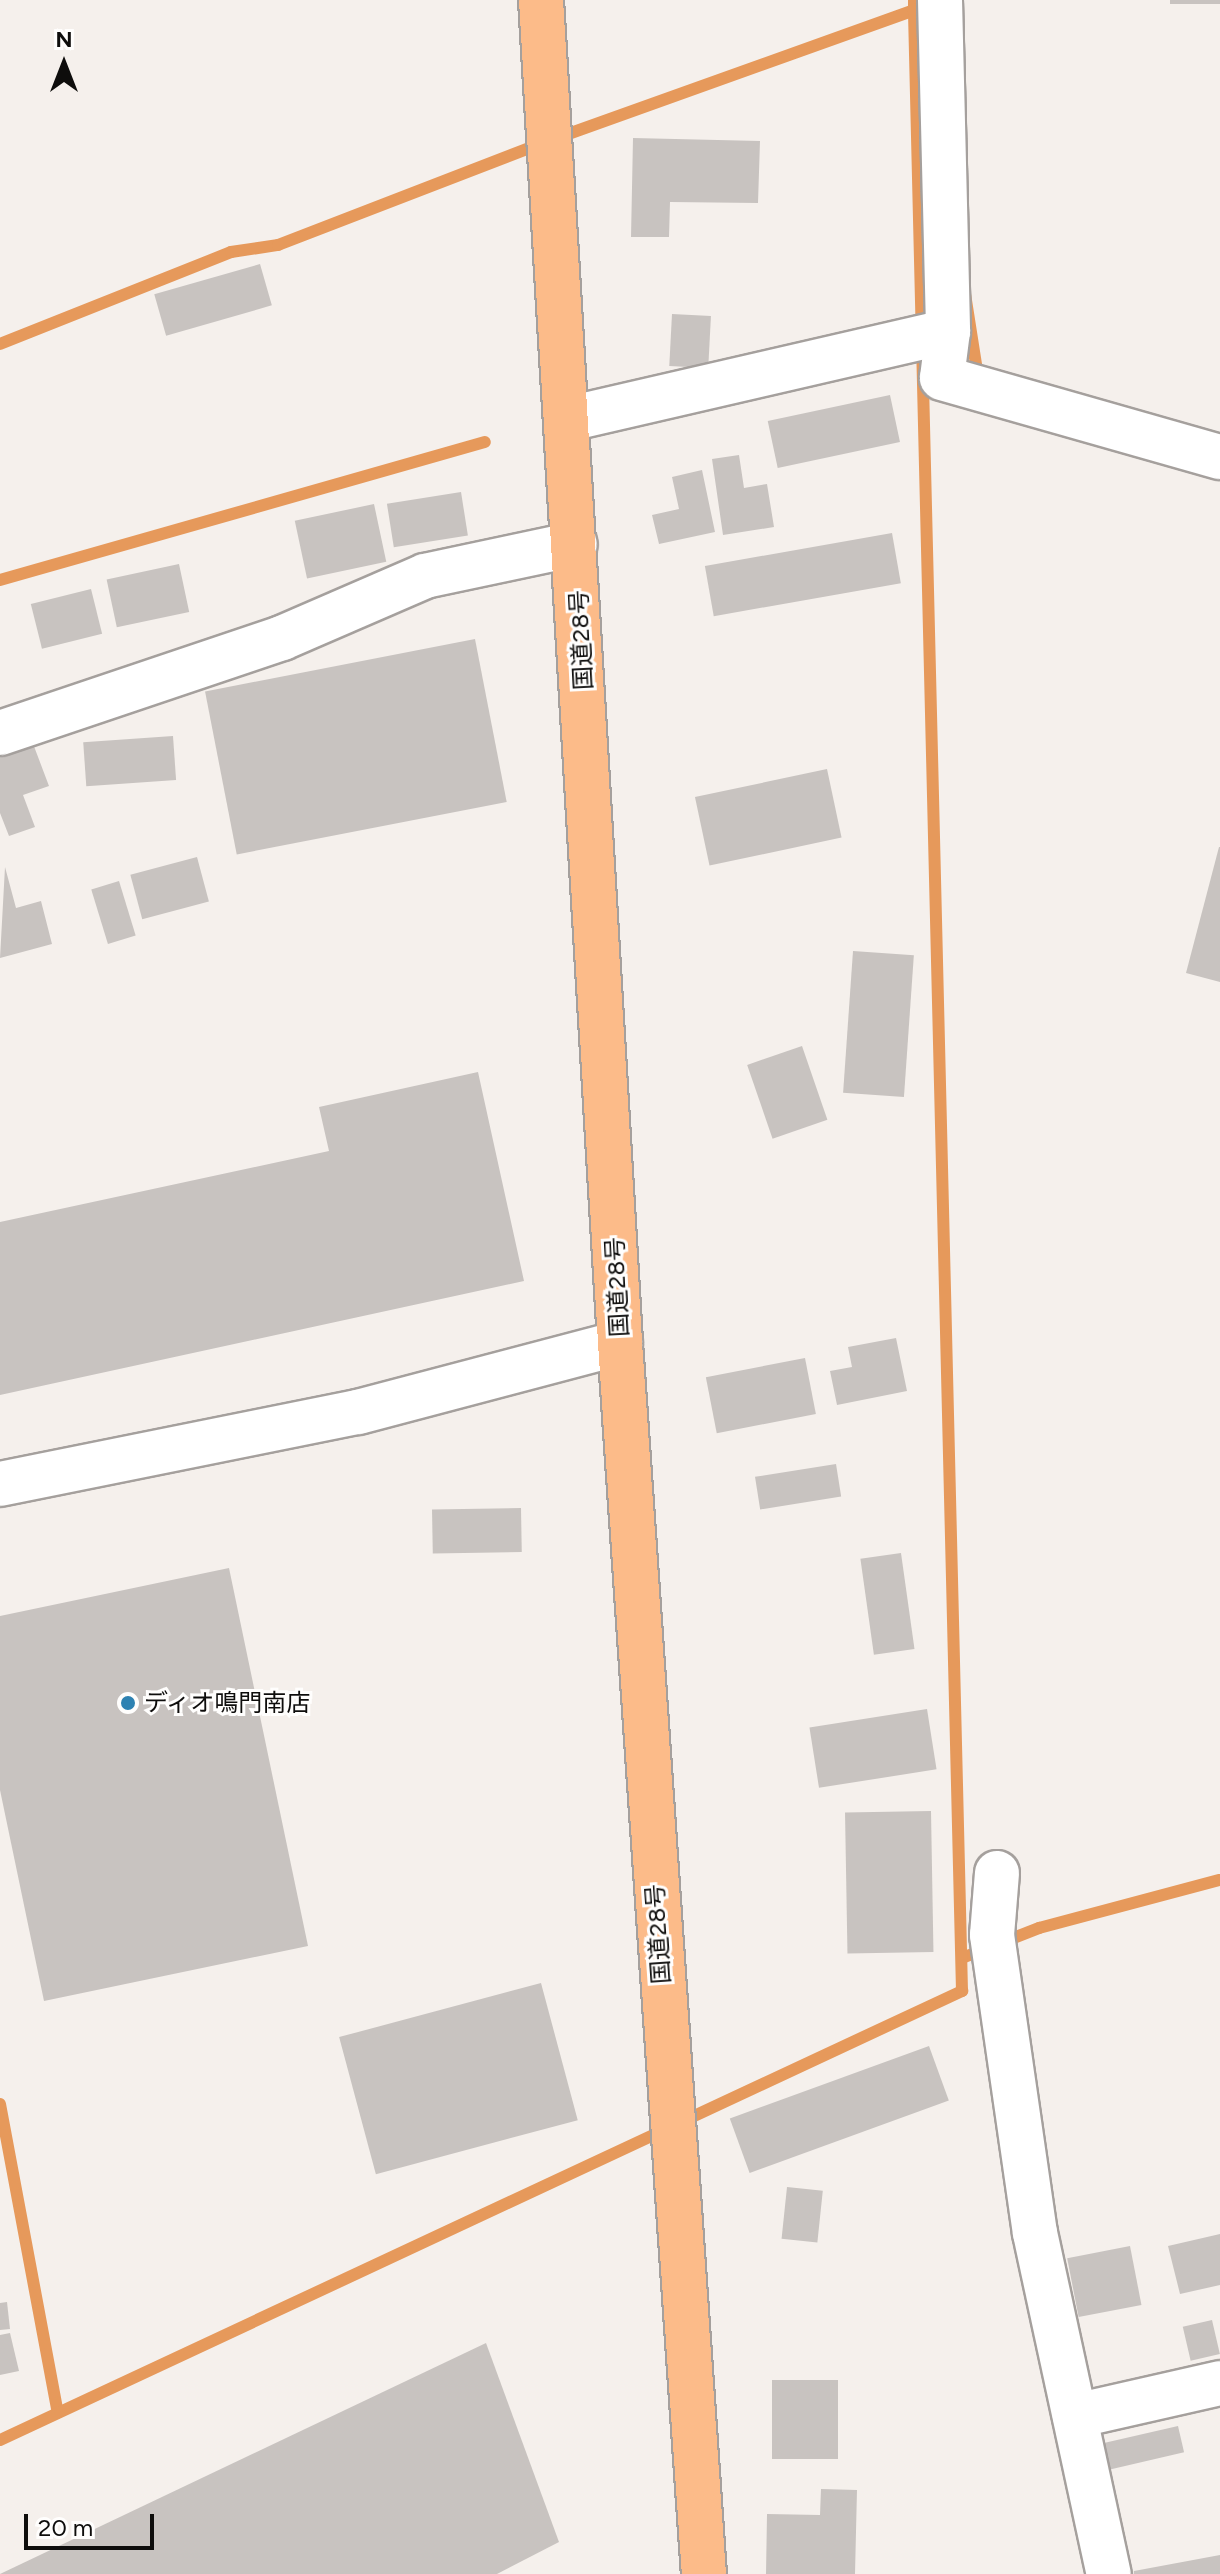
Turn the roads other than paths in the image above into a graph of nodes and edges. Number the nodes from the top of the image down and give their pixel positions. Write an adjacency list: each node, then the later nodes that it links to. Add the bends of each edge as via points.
1 (541, 0): 4 (highway, 国道28号)
2 (940, 0): 3 (street)
3 (948, 331): 4 (street); 5 (street, via 942,378)
4 (568, 419): 6 (highway, 国道28号)
5 (1220, 457)
6 (575, 544): 7 (street, via 425,576 268,643); 8 (highway, 国道28号)
7 (0, 733)
8 (620, 1343): 9 (street, via 358,1412); 13 (highway, 国道28号)
9 (0, 1484)
10 (997, 1873): 12 (street, via 994,1950 1035,2233)
11 (1220, 2383): 12 (street)
12 (1075, 2416): 14 (street)
13 (704, 2574)
14 (1109, 2574)

